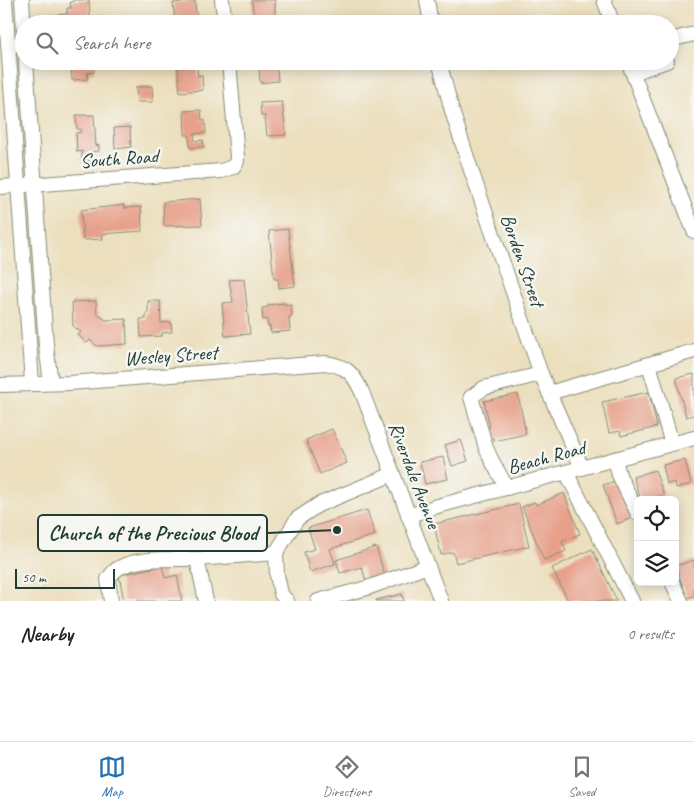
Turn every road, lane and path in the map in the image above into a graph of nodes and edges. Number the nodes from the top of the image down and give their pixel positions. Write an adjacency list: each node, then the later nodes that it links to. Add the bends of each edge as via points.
1 (5, 0): 12 (street)
2 (22, 0): 6 (street)
3 (222, 0): 7 (street)
4 (427, 0): 8 (street)
5 (604, 0): 9 (street)
6 (23, 15)
7 (224, 15)
8 (430, 15)
9 (610, 15)
10 (694, 34): 11 (street)
11 (679, 38)
12 (8, 45): 13 (street); 19 (street)
13 (15, 45)
14 (27, 70): 18 (street)
15 (230, 70): 18 (street, South Road, via 237,160 233,167 221,171)
16 (441, 70): 25 (street, Borden Street, via 471,170)
17 (632, 70): 21 (street)
18 (35, 185): 19 (street, South Road); 27 (street)
19 (19, 186): 20 (street, South Road); 26 (street)
20 (0, 187)
21 (694, 231)
22 (694, 350): 23 (street)
23 (649, 364): 29 (street); 31 (street)
24 (344, 368): 27 (street, Wesley Street, via 325,363); 35 (street, Riverdale Avenue, via 355,377 362,392)
25 (542, 374): 29 (street, Borden Street); 36 (street, via 484,388 472,397 486,448)
26 (32, 383): 27 (street, Wesley Street); 28 (street, Wesley Street)
27 (51, 383)
28 (0, 385)
29 (549, 392): 33 (street, Borden Street)
30 (693, 440): 31 (street, Beach Road)
31 (672, 444): 32 (street, Beach Road)
32 (615, 459): 33 (street, Beach Road); 37 (street)
33 (582, 468): 34 (street, Beach Road)
34 (566, 472): 36 (street, Beach Road); 48 (street)
35 (393, 474): 38 (street, Riverdale Avenue); 39 (street, via 318,504 297,519)
36 (507, 488): 38 (street, Beach Road)
37 (634, 506)
38 (408, 516): 41 (street, Riverdale Avenue)
39 (276, 553): 40 (street); 45 (street, via 281,594)
40 (196, 559): 43 (street, via 134,562 118,568 108,579); 44 (street)
41 (428, 566): 46 (street, via 368,588); 47 (street, Riverdale Avenue)
42 (674, 586): 49 (street)
43 (111, 601)
44 (206, 601)
45 (287, 601)
46 (318, 601)
47 (441, 601)
48 (632, 601)
49 (681, 601)

